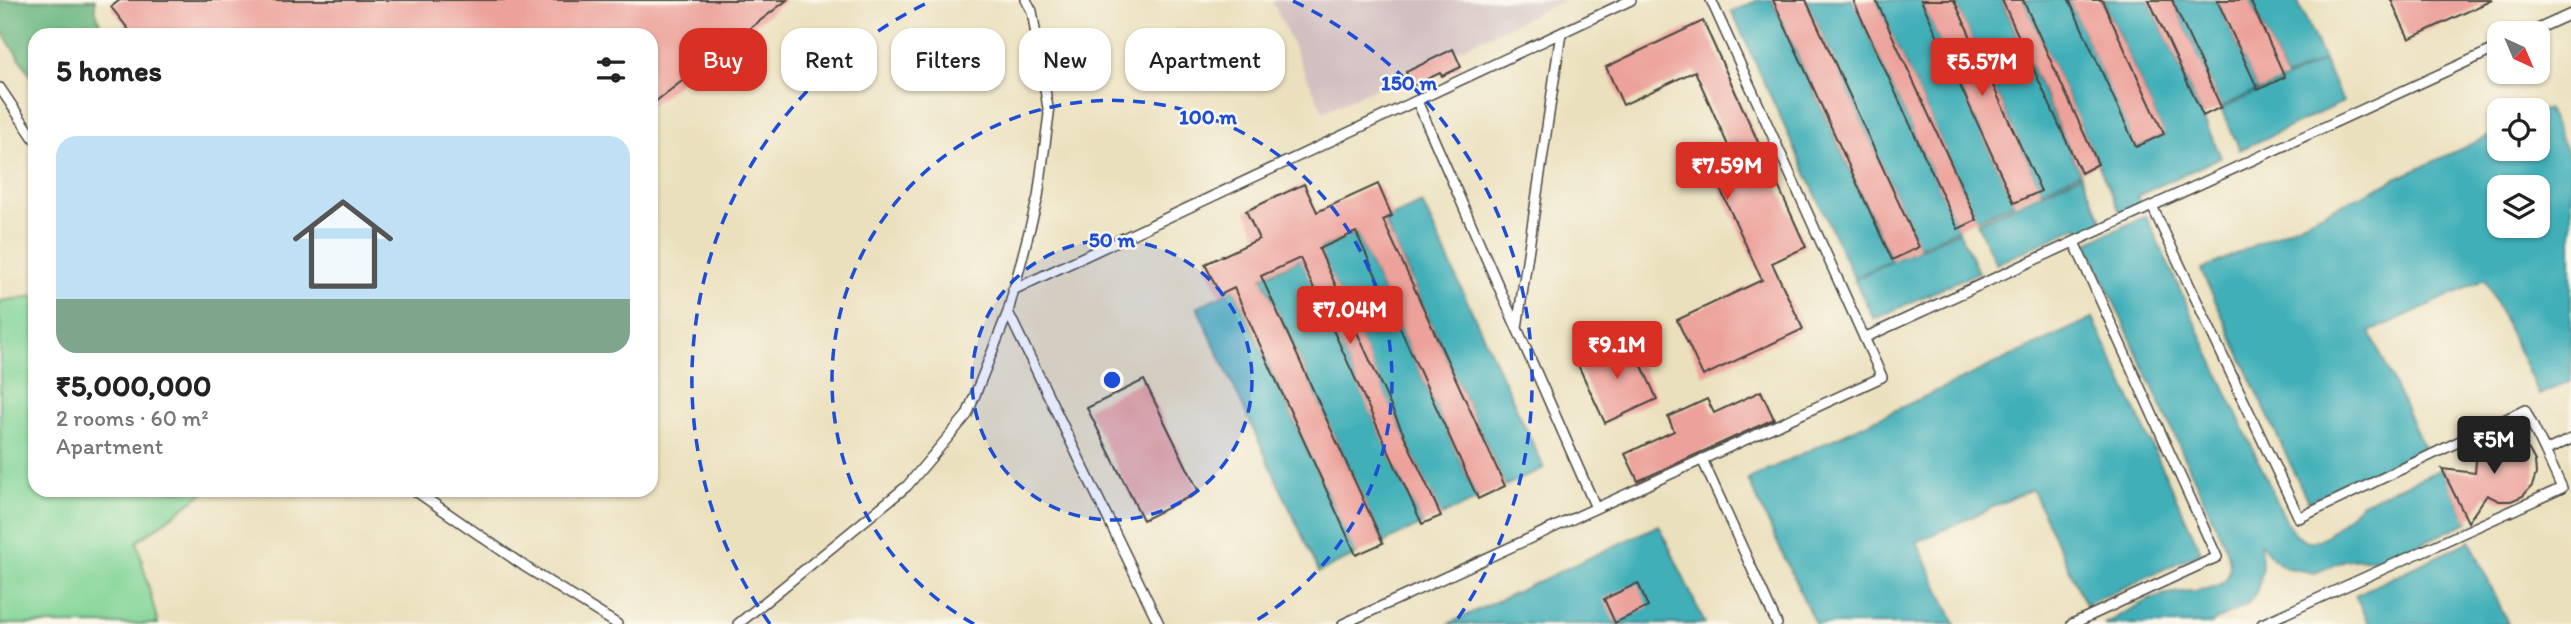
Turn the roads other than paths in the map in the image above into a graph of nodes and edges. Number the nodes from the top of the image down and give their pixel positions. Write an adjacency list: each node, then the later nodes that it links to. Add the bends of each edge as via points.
1 (1027, 0): 13 (lane, via 1049,114 1038,197)
2 (1631, 0): 6 (lane)
3 (1711, 0): 16 (lane)
4 (2571, 14): 5 (lane)
5 (2550, 24)
6 (1561, 33): 9 (lane); 15 (lane)
7 (2487, 52): 11 (lane)
8 (0, 88): 10 (lane)
9 (1417, 101): 13 (lane); 15 (lane)
10 (28, 130)
11 (2152, 206): 12 (lane); 18 (lane, via 2299,518 2525,410)
12 (2074, 242): 16 (lane); 28 (lane, via 2217,557)
13 (1013, 290): 14 (lane)
14 (1008, 312): 24 (lane, via 967,415 907,486); 25 (lane)
15 (1517, 328): 21 (lane)
16 (1864, 338): 19 (lane, via 1882,377)
17 (2571, 439): 18 (lane)
18 (2544, 451): 22 (lane, via 2562,488)
19 (1702, 459): 21 (lane); 27 (lane)
20 (424, 497): 23 (lane)
21 (1596, 508): 26 (lane)
22 (2288, 612): 29 (lane); 30 (lane)
23 (617, 624)
24 (738, 624)
25 (1159, 624)
26 (1343, 624)
27 (1777, 624)
28 (2072, 624)
29 (2262, 624)
30 (2293, 624)

